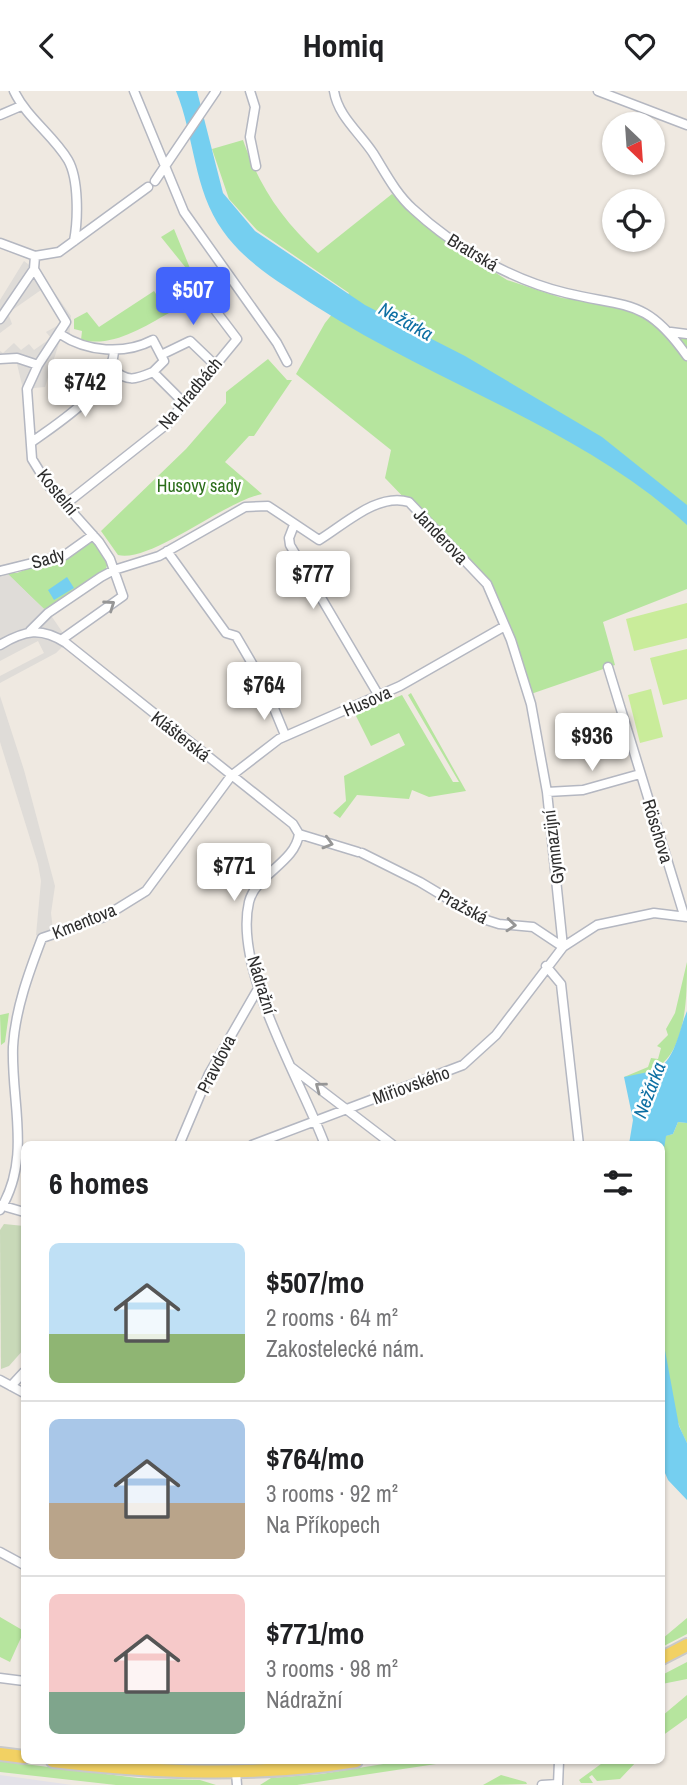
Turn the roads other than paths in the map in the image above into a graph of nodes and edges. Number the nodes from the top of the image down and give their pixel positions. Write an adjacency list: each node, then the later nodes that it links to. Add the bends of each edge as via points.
1 (14, 91): 7 (street)
2 (134, 91): 11 (street)
3 (216, 91): 11 (street)
4 (250, 91): 10 (street, via 255,107 250,137)
5 (334, 91): 18 (street, Bratrská, via 341,113 399,194 439,230 500,269 565,293 639,309)
6 (598, 91): 9 (street)
7 (22, 106): 8 (street); 12 (street, via 70,165 78,210)
8 (0, 115)
9 (687, 125)
10 (256, 166)
11 (165, 167): 12 (street, via 151,184); 25 (street, via 196,232)
12 (74, 241): 14 (street, via 59,252)
13 (0, 243): 14 (street)
14 (35, 256): 15 (street)
15 (34, 269): 17 (street); 19 (street, via 65,316)
16 (206, 298): 26 (street, Na Hradbách, via 237,339)
17 (0, 319)
18 (671, 332): 20 (street, Bratrská); 23 (street, Bratrská)
19 (60, 334): 21 (street); 27 (street, Kostelní)
20 (687, 334)
21 (114, 352): 22 (street, via 153,340); 28 (street)
22 (161, 355): 26 (street, via 190,341); 29 (street, via 162,366)
23 (687, 356)
24 (0, 359): 27 (street, via 17,358)
25 (287, 362)
26 (214, 364): 30 (street, Na Hradbách)
27 (38, 365): 31 (street, Kostelní, via 27,389)
28 (112, 369): 29 (street, via 125,379); 31 (street, via 74,409)
29 (153, 372): 30 (street)
30 (185, 404): 32 (street, Na Hradbách, via 167,424)
31 (32, 442): 32 (street, Kostelní, via 32,459 48,485)
32 (67, 503): 34 (street, Kostelní)
33 (294, 525): 35 (street, Janderova, via 273,508 255,504); 38 (street, Janderova, via 319,540 375,505 409,502 487,585); 43 (street, via 290,545)
34 (93, 535): 36 (street); 37 (street, Sady, via 65,555)
35 (167, 551): 36 (street); 44 (street, via 226,633 236,636 264,684)
36 (114, 570): 39 (street, via 48,613); 40 (street, one-way to 36, via 123,596)
37 (0, 571)
38 (505, 626): 43 (street, Husova); 47 (street, Gymnazijní, via 531,704)
39 (30, 631): 40 (street); 41 (street)
40 (61, 640): 46 (street, Klášterská)
41 (0, 645)
42 (608, 667): 45 (street, Röschova)
43 (379, 696): 44 (street, Husova)
44 (285, 735): 46 (street, Husova)
45 (640, 774): 47 (street, via 583,790); 49 (street, Röschova)
46 (231, 776): 48 (street, Klášterská, via 293,824); 61 (street, Kmentova, via 146,891 104,917 42,938 18,1011 13,1048 19,1155)
47 (547, 792): 50 (street, Gymnazijní)
48 (299, 834): 50 (street, Pražská, one-way to 50, via 360,853 420,881 480,918 533,927); 52 (street, Nádražní, via 296,846 252,892 248,937)
49 (685, 916): 50 (street, via 654,913 609,921)
50 (563, 947): 51 (street, Miřiovského)
51 (546, 966): 54 (street, Miřiovského, via 496,1035 463,1065); 60 (street, via 561,983)
52 (259, 987): 53 (street, Nádražní); 56 (street, Pravdova, via 209,1074)
53 (291, 1067): 54 (street, one-way to 53); 55 (street, Nádražní)
54 (347, 1108): 55 (street, Miřiovského); 59 (street)
55 (313, 1121): 57 (street, Miřiovského); 58 (street, Nádražní)
56 (181, 1141)
57 (262, 1141)
58 (323, 1141)
59 (388, 1141)
60 (579, 1141)
61 (1, 1207): 62 (street)
62 (21, 1211)
63 (21, 1375): 65 (street)
64 (0, 1380): 65 (street)
65 (11, 1386): 66 (street)
66 (21, 1391)
67 (0, 1552): 68 (street)
68 (21, 1563)
69 (687, 1645): 70 (main road)
70 (665, 1656)
71 (0, 1678): 72 (street)
72 (21, 1681)
73 (0, 1754): 74 (main road)
74 (21, 1757)
75 (80, 1764): 78 (main road)
76 (335, 1764): 78 (main road)
77 (559, 1764): 79 (street)
78 (237, 1778)
79 (558, 1784): 80 (street)
80 (541, 1785)

